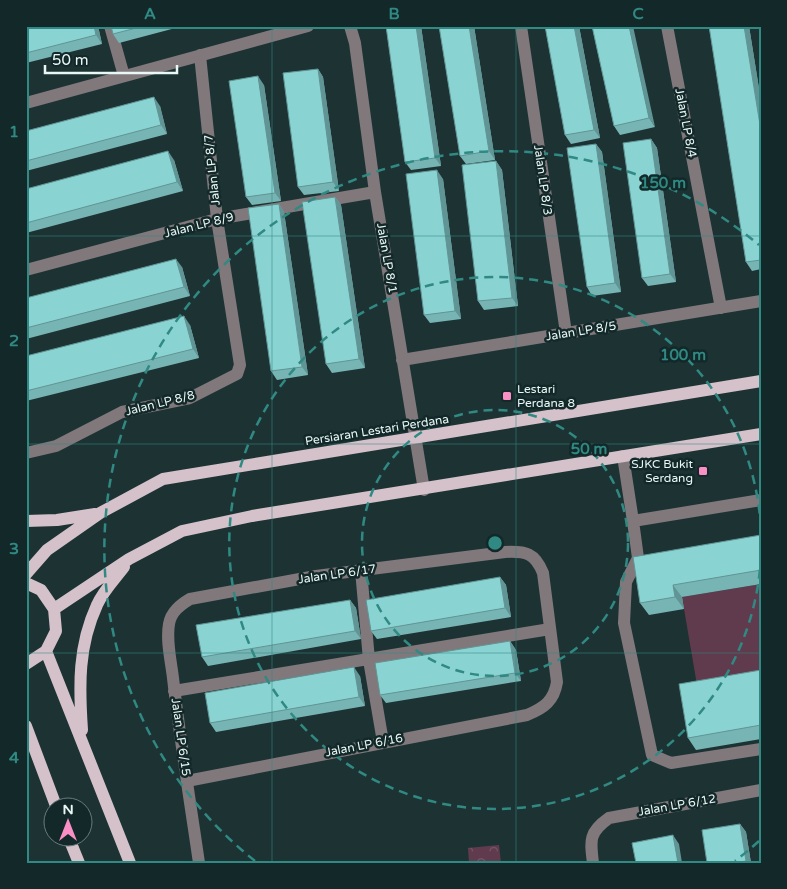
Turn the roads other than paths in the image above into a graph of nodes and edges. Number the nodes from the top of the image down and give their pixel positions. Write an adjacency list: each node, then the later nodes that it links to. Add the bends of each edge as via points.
1 (110, 26): 7 (street)
2 (308, 26): 6 (street)
3 (350, 26): 9 (street, Jalan LP 8/1)
4 (521, 26): 14 (street, Jalan LP 8/3)
5 (667, 26): 13 (street, Jalan LP 8/4)
6 (200, 55): 7 (street); 10 (street, Jalan LP 8/7)
7 (124, 76): 8 (street)
8 (26, 102)
9 (376, 192): 10 (street, Jalan LP 8/9); 15 (street, Jalan LP 8/1)
10 (217, 219): 11 (street, Jalan LP 8/9); 16 (street, Jalan LP 8/7, via 240,365)
11 (26, 270)
12 (761, 301): 13 (street, Jalan LP 8/5)
13 (721, 308): 14 (street, Jalan LP 8/5)
14 (566, 333): 15 (street, Jalan LP 8/5)
15 (402, 360): 19 (street, Jalan LP 8/1)
16 (237, 374): 20 (street, Jalan LP 8/8, via 190,398 122,412 56,446)
17 (761, 381): 19 (main road, Persiaran Lestari Perdana)
18 (761, 434): 21 (main road)
19 (414, 438): 22 (street, Jalan LP 8/1); 24 (main road, Persiaran Lestari Perdana, via 163,479)
20 (26, 453)
21 (623, 456): 22 (main road); 26 (street)
22 (424, 490): 27 (main road, via 252,516 182,531)
23 (761, 500): 26 (street)
24 (100, 513): 25 (main road); 29 (main road, Persiaran Lestari Perdana, via 47,550)
25 (26, 521)
26 (633, 521): 42 (street, via 643,557 626,582 624,623 652,755 671,762)
27 (129, 559): 31 (main road); 40 (main road, via 97,603 82,649 79,686)
28 (361, 570): 32 (street, Jalan LP 6/17, via 190,599); 33 (street, Jalan LP 6/17, via 505,552 528,554 538,561 543,573); 35 (street)
29 (26, 574)
30 (26, 583): 31 (main road, via 41,590)
31 (54, 609): 34 (main road, via 56,631)
32 (174, 613): 37 (street, Jalan LP 6/15, via 168,633)
33 (550, 629): 35 (street); 38 (street, Jalan LP 6/17, via 556,692)
34 (46, 651): 36 (main road); 40 (main road)
35 (369, 660): 37 (street); 41 (street)
36 (26, 664)
37 (174, 691): 45 (street, Jalan LP 6/15)
38 (541, 709): 41 (street, Jalan LP 6/16, via 527,715)
39 (26, 726): 44 (main road)
40 (82, 740): 50 (main road)
41 (383, 742): 45 (street, Jalan LP 6/16)
42 (761, 749)
43 (26, 752): 44 (main road)
44 (41, 768): 47 (main road)
45 (187, 781): 51 (street, Jalan LP 6/15)
46 (761, 790): 52 (street, Jalan LP 6/12, via 609,818 596,827 591,841)
47 (52, 796)
48 (72, 846): 49 (main road)
49 (79, 863)
50 (130, 863)
51 (199, 863)
52 (593, 863)

